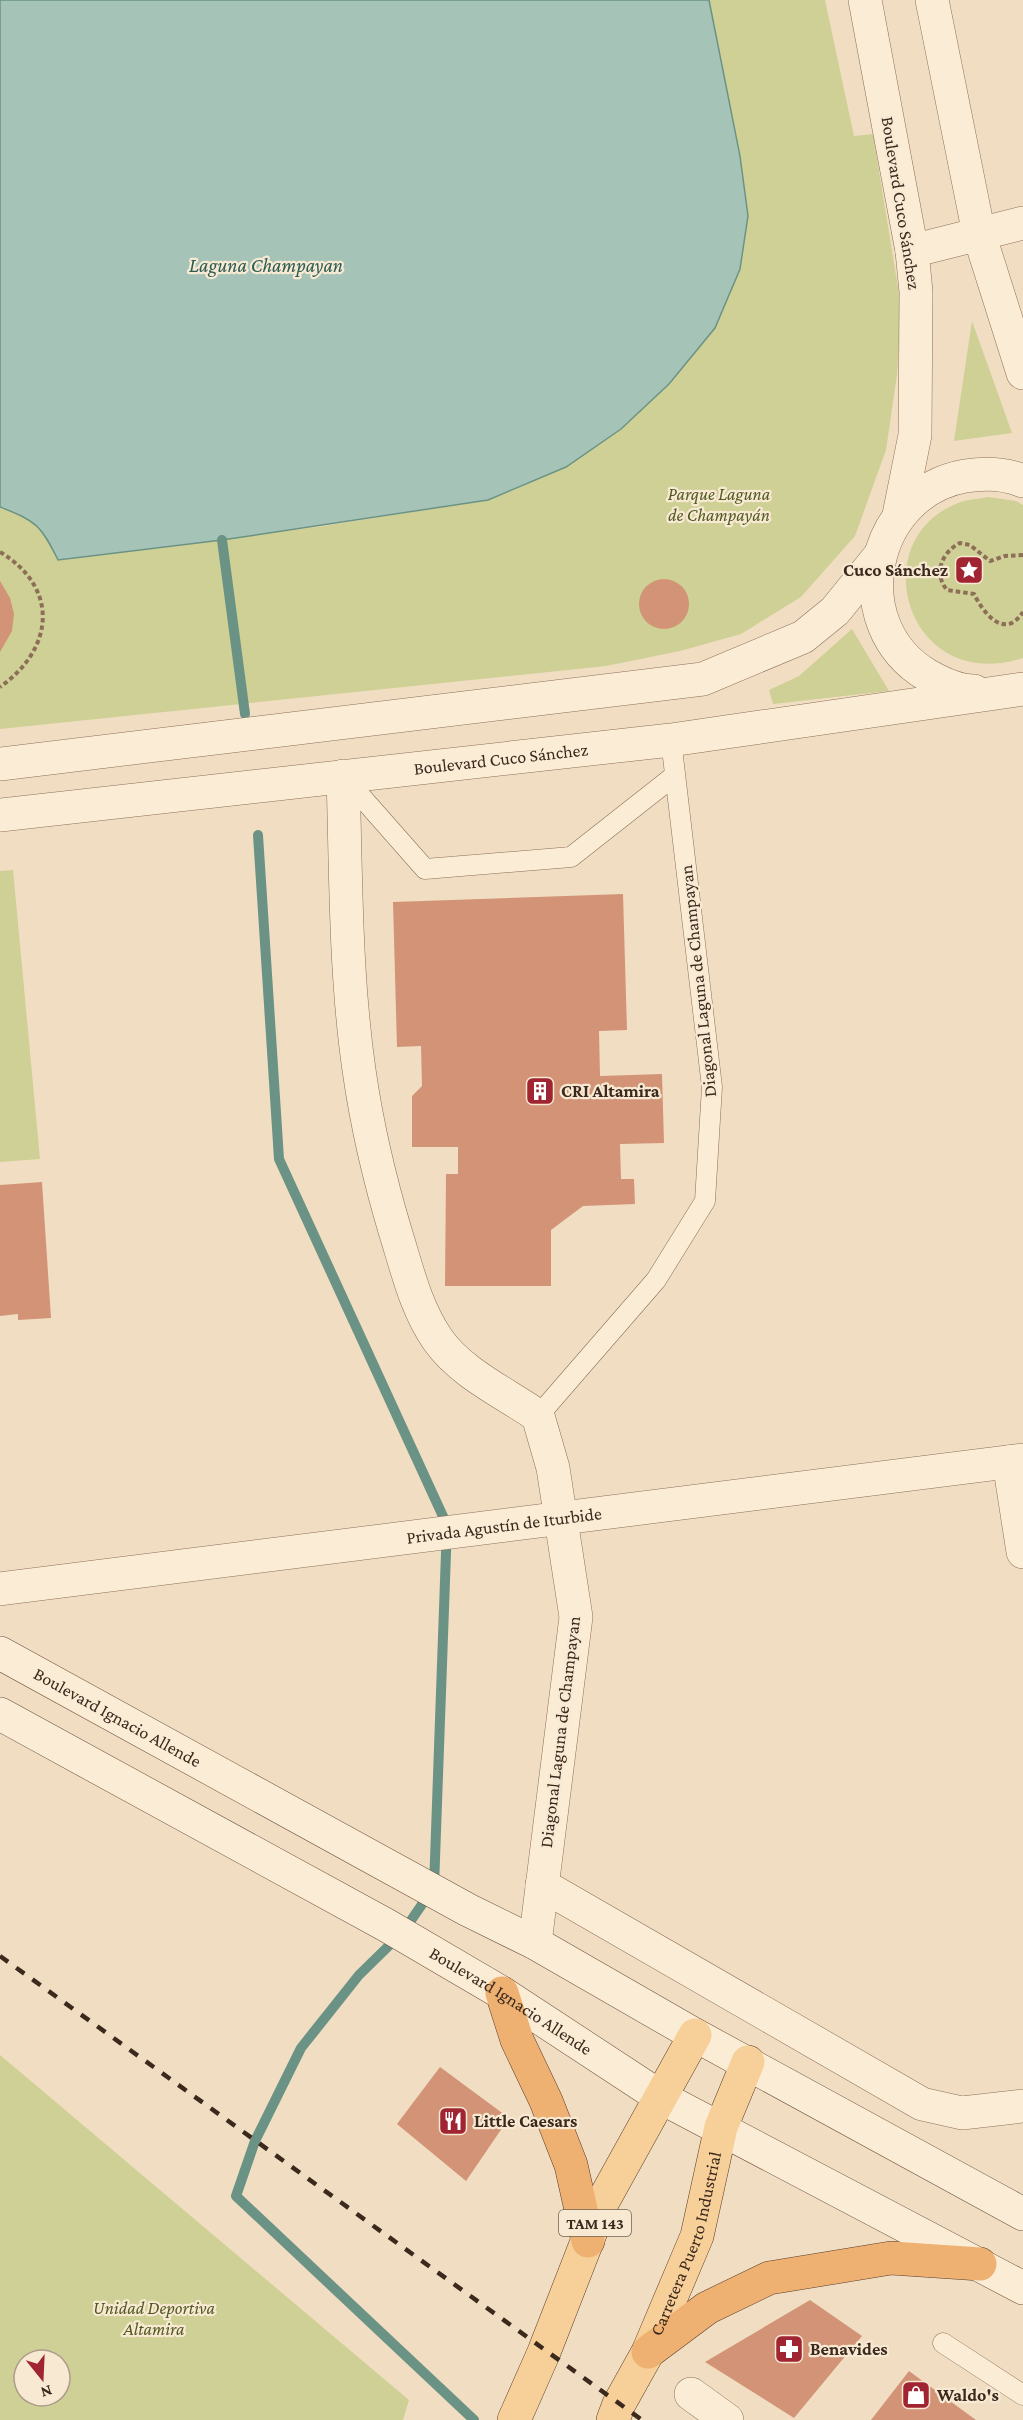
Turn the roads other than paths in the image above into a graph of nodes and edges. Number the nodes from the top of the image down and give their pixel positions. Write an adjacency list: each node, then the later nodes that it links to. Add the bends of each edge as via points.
1 (865, 0): 5 (street, Boulevard Cuco Sánchez)
2 (932, 0): 4 (street)
3 (1023, 224): 4 (street)
4 (979, 234): 5 (street); 6 (street)
5 (912, 251): 8 (street, Boulevard Cuco Sánchez, via 916,292 916,423)
6 (1023, 373)
7 (1023, 481): 8 (street, via 981,473 950,479 922,493)
8 (899, 515): 9 (street)
9 (878, 558): 10 (street, via 875,588 881,618 894,645 915,667 941,683 970,691); 12 (street, via 835,611 803,637 703,679)
10 (1015, 688): 11 (street, Boulevard Cuco Sánchez)
11 (671, 740): 13 (street, Boulevard Cuco Sánchez); 14 (lane, Diagonal Laguna de Champayan)
12 (0, 764)
13 (343, 776): 14 (lane, via 425,869 571,858); 15 (street, Boulevard Cuco Sánchez); 16 (street, via 349,970 359,1071 372,1143 406,1268 424,1314 451,1355)
14 (674, 776): 16 (lane, Diagonal Laguna de Champayan, via 712,1087 705,1201 656,1280)
15 (0, 815)
16 (538, 1416): 18 (street, Diagonal Laguna de Champayan, via 553,1468)
17 (1016, 1461): 18 (street, Privada Agustín de Iturbide); 19 (street)
18 (560, 1518): 20 (street, Privada Agustín de Iturbide); 23 (street, Diagonal Laguna de Champayan, via 576,1617)
19 (1023, 1552)
20 (0, 1589)
21 (0, 1653): 24 (street, Boulevard Ignacio Allende)
22 (0, 1714): 25 (street, Boulevard Ignacio Allende, via 386,1925)
23 (542, 1885): 24 (street, Diagonal Laguna de Champayan); 29 (street, via 922,2104 962,2113)
24 (535, 1943): 26 (street, Boulevard Ignacio Allende)
25 (502, 1993): 28 (street, Boulevard Ignacio Allende); 32 (highway, via 517,2040 571,2165)
26 (695, 2035): 27 (street, Boulevard Ignacio Allende); 28 (main road, TAM 143)
27 (748, 2062): 30 (main road, Carretera Puerto Industrial); 31 (street, Boulevard Ignacio Allende)
28 (662, 2098): 30 (street, Boulevard Ignacio Allende); 32 (main road, TAM 143, via 602,2203)
29 (1023, 2106)
30 (721, 2127): 33 (street, Boulevard Ignacio Allende); 36 (main road, Carretera Puerto Industrial, via 697,2236)
31 (1023, 2214)
32 (588, 2241): 39 (main road, TAM 143)
33 (980, 2264): 34 (street, Boulevard Ignacio Allende); 36 (highway, via 891,2258 769,2278 707,2308)
34 (1023, 2288)
35 (943, 2343): 38 (lane)
36 (648, 2352): 40 (main road, Carretera Puerto Industrial)
37 (691, 2394): 41 (street)
38 (1023, 2395)
39 (514, 2420)
40 (613, 2420)
41 (727, 2420)

